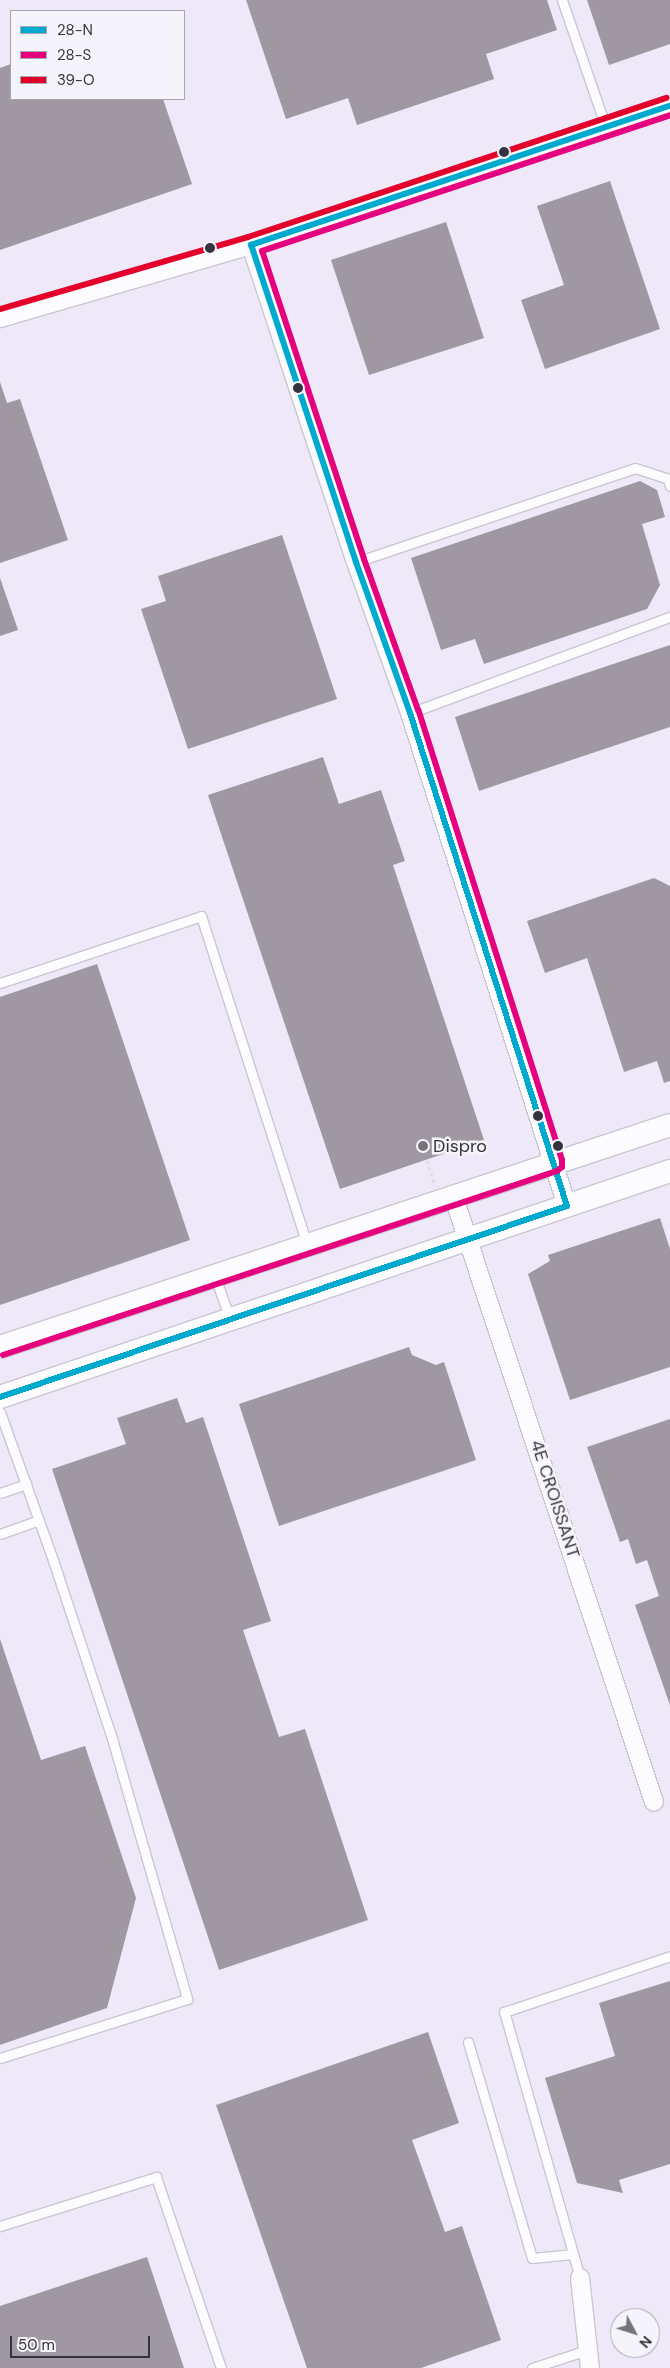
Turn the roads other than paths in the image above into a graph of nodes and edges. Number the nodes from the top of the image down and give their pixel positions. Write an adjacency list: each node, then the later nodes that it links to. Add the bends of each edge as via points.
1 (562, 0): 3 (lane)
2 (670, 106): 3 (street)
3 (606, 128): 4 (street)
4 (251, 245): 5 (street); 7 (street)
5 (0, 318)
6 (670, 486): 7 (lane, via 668,479 635,468)
7 (356, 562): 9 (street)
8 (670, 618): 9 (lane)
9 (410, 712): 12 (street)
10 (0, 983): 17 (lane, via 201,916)
11 (670, 1125): 12 (street)
12 (554, 1163): 14 (street); 15 (street)
13 (670, 1172): 15 (street)
14 (454, 1198): 16 (street, 4E CROISSANT); 17 (street)
15 (567, 1206): 16 (street)
16 (468, 1239): 19 (street); 27 (street, 4E CROISSANT)
17 (307, 1246): 18 (street)
18 (215, 1276): 19 (lane); 20 (street)
19 (230, 1319): 21 (street)
20 (0, 1347)
21 (0, 1397)
22 (0, 1412): 23 (lane)
23 (26, 1484): 24 (lane); 25 (lane)
24 (0, 1493)
25 (39, 1520): 26 (lane); 30 (lane, via 110,1735 187,1999)
26 (0, 1534)
27 (654, 1802)
28 (670, 1956): 32 (lane, via 504,2012)
29 (468, 2042): 32 (lane, via 532,2258)
30 (0, 2058)
31 (0, 2226): 35 (lane, via 156,2177)
32 (573, 2254): 33 (lane)
33 (580, 2278): 34 (street)
34 (587, 2350): 36 (lane); 37 (street)
35 (221, 2368)
36 (532, 2368)
37 (590, 2368)

